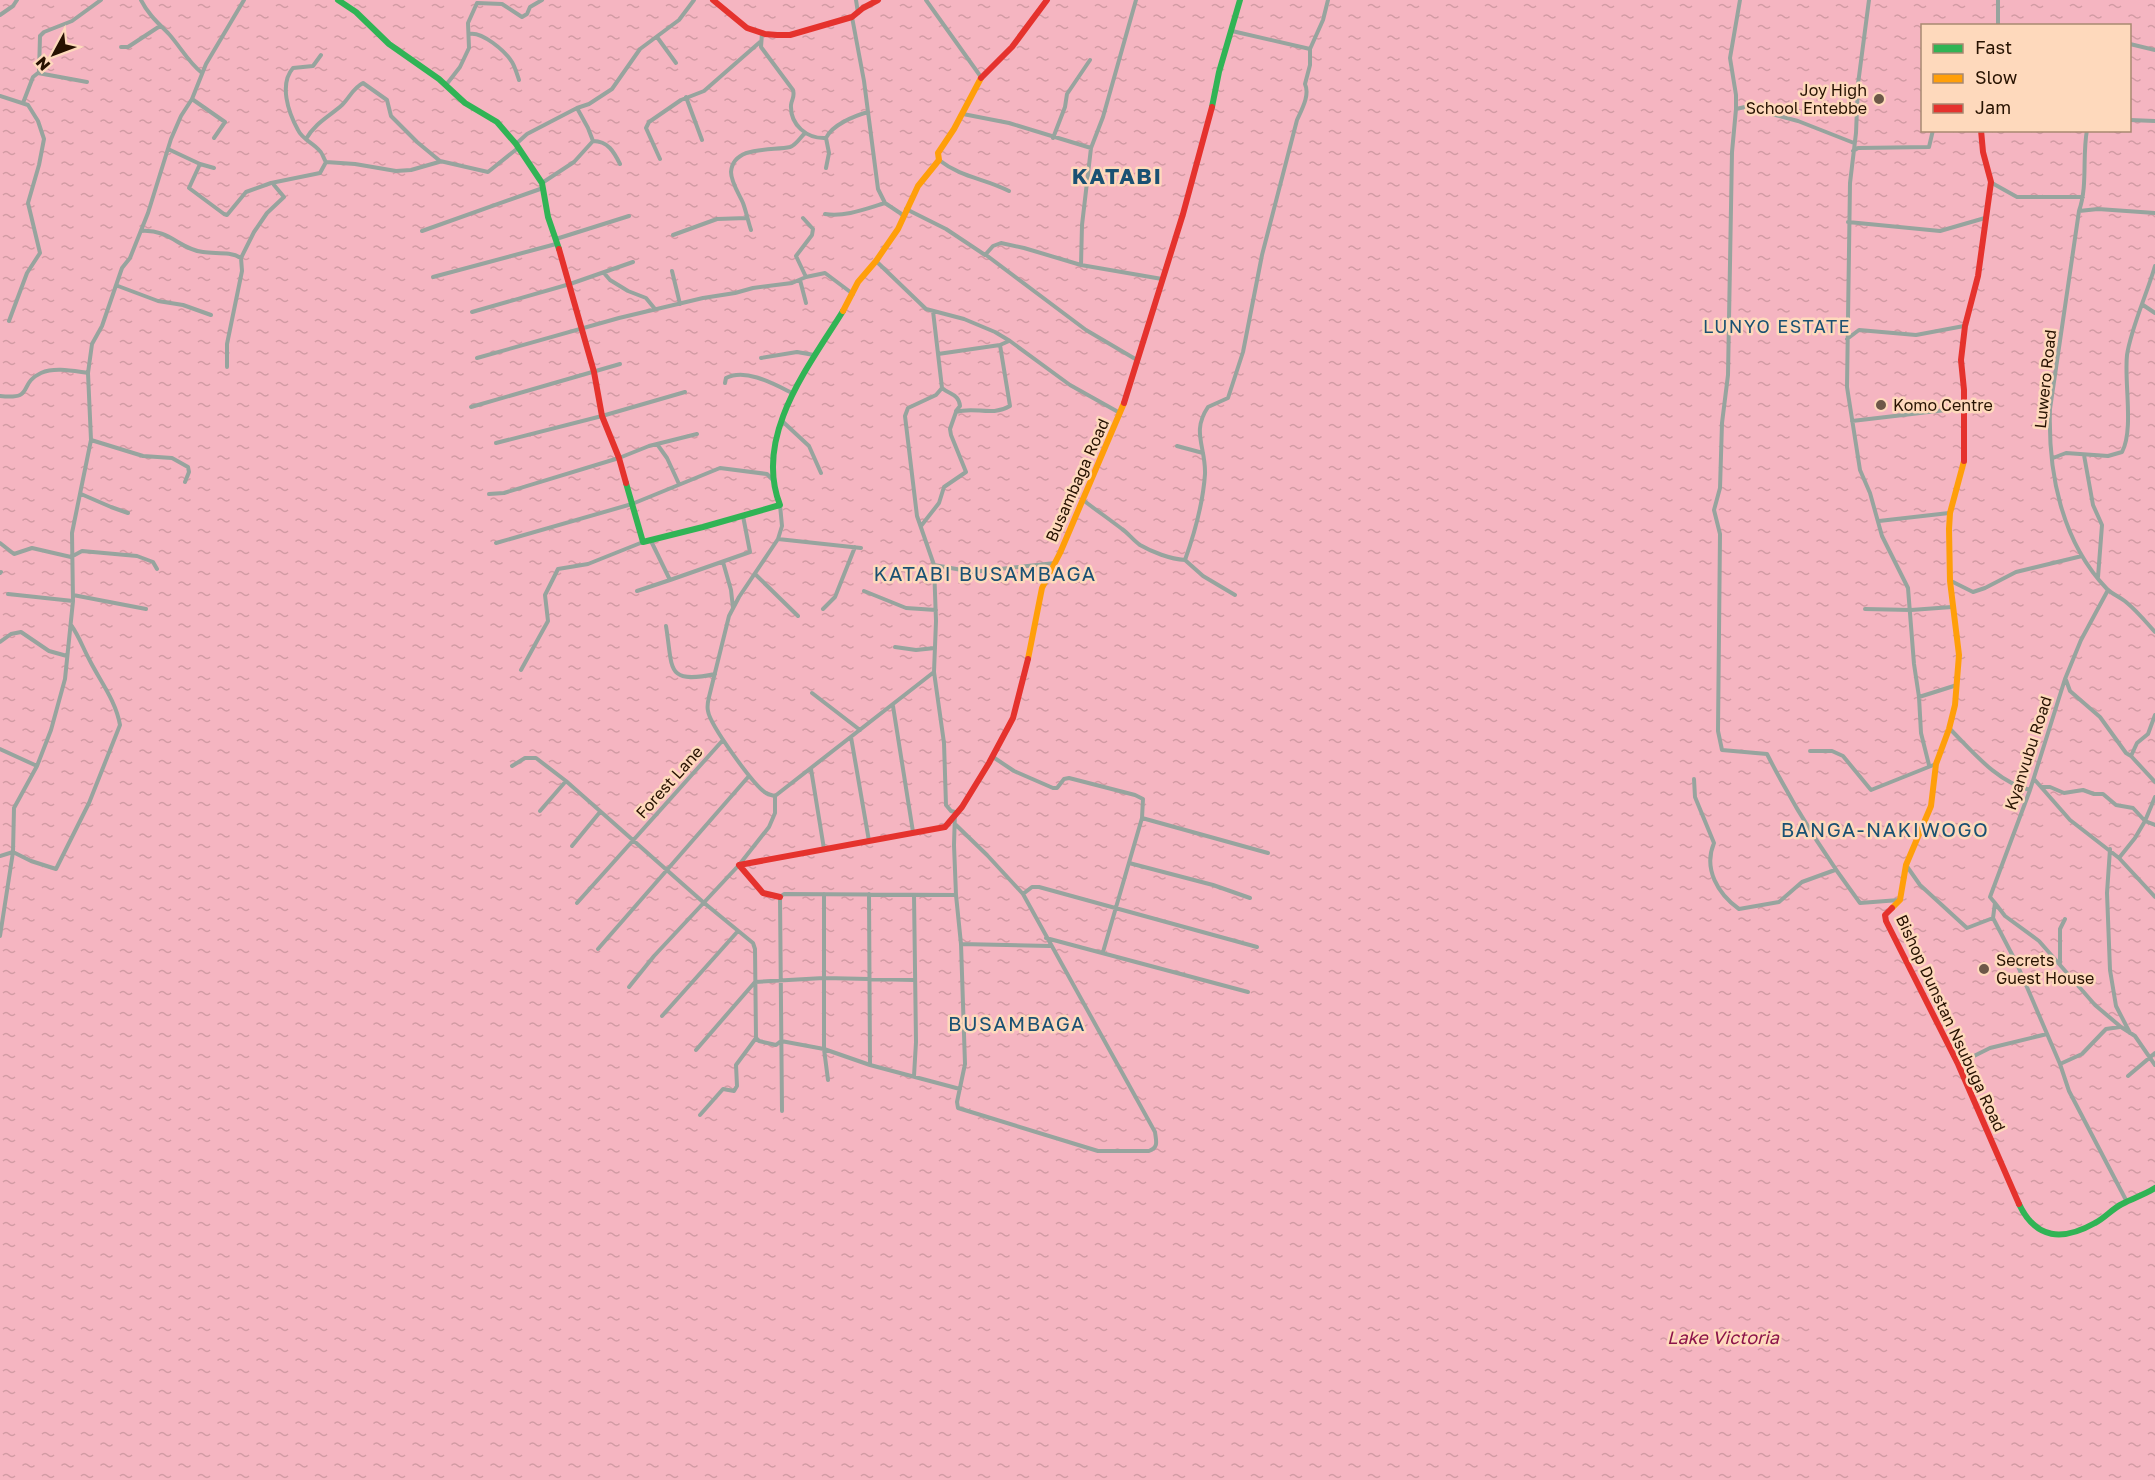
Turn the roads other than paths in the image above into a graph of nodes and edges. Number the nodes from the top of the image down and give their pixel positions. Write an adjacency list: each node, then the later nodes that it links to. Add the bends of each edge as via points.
1 (17, 0): 21 (street)
2 (101, 0): 37 (street, via 72,21 40,36)
3 (141, 0): 24 (street)
4 (244, 0): 38 (street)
5 (338, 0): 42 (street, via 389,44)
6 (471, 0): 20 (street)
7 (542, 0): 20 (street, via 522,17 502,4)
8 (694, 0): 28 (street)
9 (856, 0): 22 (street)
10 (878, 0): 22 (street)
11 (926, 0): 39 (street)
12 (1047, 0): 39 (street, via 1012,47)
13 (1136, 0): 65 (street)
14 (1240, 0): 25 (street, Busambaga Road)
15 (1328, 0): 32 (street)
16 (1740, 0): 48 (street, via 1730,57)
17 (1869, 0): 63 (street)
18 (1998, 0): 23 (street)
19 (716, 1): 26 (street, via 739,24)
20 (477, 3): 27 (street, via 468,23)
21 (0, 15)
22 (855, 15): 26 (street, via 790,35); 49 (street)
23 (1998, 24)
24 (160, 26): 31 (street, via 128,47); 38 (street)
25 (1232, 31): 32 (street); 106 (street, Busambaga Road)
26 (761, 33): 29 (street)
27 (469, 34): 40 (street, via 480,35 509,58); 42 (street, via 469,48)
28 (657, 37): 36 (street); 47 (street, via 640,49 612,89)
29 (760, 42): 44 (street, via 704,92); 56 (street, via 794,90 791,107)
30 (2131, 44): 33 (street)
31 (121, 47)
32 (1310, 49): 151 (street, via 1304,103 1262,255 1244,352 1228,398 1209,407 1201,420)
33 (2155, 50)
34 (321, 56): 58 (street, via 313,66 293,68 285,83 298,132)
35 (1090, 60): 60 (street, via 1067,94)
36 (676, 63)
37 (39, 72): 41 (street); 46 (street)
38 (202, 73): 45 (street)
39 (981, 77): 50 (street)
40 (519, 80)
41 (87, 82)
42 (446, 85): 64 (street, via 465,103 497,123)
43 (0, 96): 46 (street)
44 (686, 97): 61 (street); 68 (street, via 646,126)
45 (192, 99): 57 (street, via 225,122); 66 (street)
46 (22, 103): 119 (street, via 30,108 44,133 28,203 40,253 27,273)
47 (577, 108): 62 (street); 64 (street, via 527,134)
48 (1736, 109): 63 (street, via 1744,107 1798,121); 260 (street, via 1728,375 1721,483 1714,510 1720,534 1718,731 1722,750 1767,754 1794,806)
49 (868, 112): 59 (street, via 829,132); 81 (street, via 878,189)
50 (962, 114): 60 (street, via 1009,123); 69 (street, via 938,153)
51 (2131, 120): 52 (street)
52 (2155, 121)
53 (1933, 132): 67 (street, via 1929,147)
54 (1981, 132): 76 (street, Bishop Dunstan Nsubuga Road)
55 (2088, 132): 80 (street, Luwero Road)
56 (804, 134): 59 (street); 87 (street, via 791,147 762,148 734,162 731,172)
57 (213, 138)
58 (306, 138): 70 (street, via 363,83 387,100 391,116); 71 (street, via 322,152)
59 (826, 138): 75 (street)
60 (1053, 138): 65 (street)
61 (702, 140)
62 (593, 141): 73 (street, via 614,151); 78 (street, via 574,162)
63 (1854, 142): 67 (street)
64 (518, 146): 70 (street, via 489,172); 78 (street)
65 (1092, 148): 100 (street)
66 (168, 149): 72 (street); 92 (street)
67 (1853, 151): 90 (street)
68 (660, 159)
69 (939, 160): 79 (street, via 953,171); 83 (street)
70 (440, 161): 71 (street, via 396,171)
71 (326, 162): 77 (street, via 320,174)
72 (200, 164): 74 (street); 77 (street, via 189,188 227,215 246,192)
73 (620, 164)
74 (214, 168)
75 (826, 168)
76 (1991, 182): 80 (street, via 2017,197); 89 (street, Bishop Dunstan Nsubuga Road)
77 (271, 183): 97 (street, via 284,197 267,213)
78 (543, 185): 93 (street); 95 (street)
79 (1009, 191)
80 (2084, 197): 82 (street, Luwero Road)
81 (885, 203): 83 (street); 85 (street, via 852,213)
82 (2079, 211): 84 (street, via 2098,208); 154 (street, Luwero Road, via 2050,409)
83 (904, 212): 96 (street, via 946,229); 98 (street, via 898,229)
84 (2155, 213)
85 (825, 214)
86 (629, 216): 95 (street)
87 (747, 218): 91 (street); 94 (street, via 717,219)
88 (803, 218): 105 (street, via 813,229 796,256)
89 (1986, 218): 90 (street, via 1940,231); 120 (street, Bishop Dunstan Nsubuga Road, via 1978,276)
90 (1848, 222): 122 (street)
91 (751, 230)
92 (141, 231): 97 (street, via 160,232 202,252); 109 (street, via 122,268)
93 (422, 231)
94 (673, 235)
95 (556, 241): 104 (street); 108 (street)
96 (986, 255): 100 (street, via 1001,243); 129 (street, via 1086,330)
97 (241, 258): 131 (street)
98 (876, 261): 110 (street); 115 (street, via 919,304)
99 (633, 262): 103 (street)
100 (1081, 265): 106 (street)
101 (2155, 266): 113 (street)
102 (672, 271): 112 (street)
103 (604, 273): 108 (street); 114 (street, via 628,291 646,298)
104 (433, 277)
105 (806, 277): 107 (street); 110 (street, via 825,273)
106 (1162, 279): 129 (street, Busambaga Road)
107 (800, 280): 111 (street); 112 (street)
108 (570, 284): 116 (street); 121 (street)
109 (118, 286): 118 (street); 133 (street, via 92,344)
110 (853, 294): 126 (street)
111 (806, 303)
112 (680, 304): 114 (street)
113 (2143, 305): 117 (street); 152 (street, via 2127,354 2126,445 2122,452 2108,456)
114 (655, 309): 121 (street)
115 (933, 311): 123 (street, via 964,319); 125 (street)
116 (472, 312)
117 (2155, 313)
118 (211, 315)
119 (9, 321)
120 (1965, 326): 122 (street, via 1916,335 1859,330); 140 (street, Bishop Dunstan Nsubuga Road, via 1961,360)
121 (581, 327): 127 (street); 132 (street)
122 (1846, 339): 145 (street)
123 (1010, 341): 124 (street); 142 (street, via 1070,385)
124 (1000, 345): 125 (street); 141 (street, via 1010,407 985,413 968,408)
125 (938, 354): 135 (street)
126 (814, 355): 128 (street, via 797,352); 137 (street)
127 (477, 358)
128 (761, 358)
129 (1137, 360): 142 (street, Busambaga Road)
130 (620, 364): 132 (street)
131 (227, 367)
132 (594, 372): 139 (street); 143 (street)
133 (88, 373): 138 (street, via 51,370 31,379 19,397); 147 (street)
134 (725, 383): 137 (street, via 730,376 754,376)
135 (942, 388): 141 (street, via 960,400); 168 (street, via 936,396 908,408 905,416)
136 (686, 392): 143 (street)
137 (792, 393): 144 (street)
138 (0, 396)
139 (471, 407)
140 (1963, 408): 145 (street); 165 (street, Bishop Dunstan Nsubuga Road, via 1964,461)
141 (956, 412): 168 (street, via 951,435 966,472 944,487 939,503)
142 (1121, 413): 161 (street, Busambaga Road)
143 (602, 416): 148 (street); 153 (street)
144 (780, 420): 155 (street, via 809,446); 156 (street)
145 (1852, 421): 167 (street, via 1860,470)
146 (697, 434): 149 (street)
147 (91, 440): 157 (street, via 143,456 172,458 188,466); 159 (street)
148 (496, 443)
149 (657, 444): 153 (street); 158 (street)
150 (1177, 446): 151 (street)
151 (1203, 453): 178 (street, via 1203,489)
152 (2084, 455): 154 (street, via 2066,453); 184 (street, via 2093,505 2102,525)
153 (619, 458): 160 (street, via 504,493); 162 (street)
154 (2053, 458): 176 (street, Luwero Road, via 2063,515)
155 (821, 473)
156 (773, 480): 158 (street, via 766,474 720,468); 163 (street)
157 (185, 482)
158 (678, 484): 162 (street)
159 (81, 494): 164 (street); 177 (street)
160 (489, 494)
161 (1083, 500): 178 (street, via 1138,544); 180 (street, Busambaga Road)
162 (632, 504): 171 (street); 173 (street)
163 (780, 505): 166 (street); 169 (street, via 782,526)
164 (128, 513)
165 (1950, 513): 167 (street); 186 (street, Bishop Dunstan Nsubuga Road)
166 (743, 516): 170 (street); 179 (street, via 750,552)
167 (1879, 521): 200 (street, via 1908,588)
168 (921, 526): 181 (street)
169 (778, 539): 174 (street); 183 (street)
170 (651, 541): 171 (street); 185 (street)
171 (643, 542): 209 (street, via 588,564 558,568 545,595 548,621)
172 (0, 543): 177 (street, via 14,554 32,549)
173 (496, 543)
174 (855, 547): 175 (street); 197 (street, via 835,597)
175 (861, 548)
176 (2082, 556): 184 (street, Luwero Road); 186 (street, via 2020,571 1973,592)
177 (71, 557): 182 (street, via 82,550 129,555 148,559); 191 (street)
178 (1185, 560): 192 (street)
179 (723, 562): 185 (street); 195 (street)
180 (1055, 563): 181 (street, via 973,572); 225 (street, Busambaga Road, via 1042,588 1013,718)
181 (934, 565): 199 (street)
182 (157, 569)
183 (755, 574): 195 (street); 201 (street)
184 (2098, 577): 187 (street, Luwero Road)
185 (670, 580): 188 (street)
186 (1950, 581): 194 (street, Bishop Dunstan Nsubuga Road)
187 (2108, 590): 204 (street, Luwero Road, via 2126,602); 212 (street, Kyanvubu Road)
188 (637, 591)
189 (864, 591): 199 (street, via 906,608)
190 (8, 594): 193 (street)
191 (73, 595): 193 (street); 196 (street)
192 (1235, 595)
193 (73, 601): 202 (street)
194 (1952, 607): 200 (street); 213 (street, Bishop Dunstan Nsubuga Road, via 1958,647)
195 (733, 608): 211 (street)
196 (146, 609)
197 (823, 609)
198 (1865, 609): 200 (street)
199 (936, 610): 207 (street)
200 (1911, 610): 215 (street)
201 (798, 616)
202 (71, 624): 208 (street); 252 (street, via 118,714 120,725 56,869)
203 (666, 626): 211 (street, via 677,674 691,679)
204 (2155, 632)
205 (0, 642): 208 (street, via 21,632 49,651)
206 (895, 647): 207 (street)
207 (935, 648): 210 (street)
208 (67, 656): 227 (street, via 58,705)
209 (521, 670)
210 (934, 672): 216 (street); 241 (street, via 944,743 946,805)
211 (716, 674): 221 (street, via 707,711)
212 (2065, 679): 224 (street, via 2070,691 2100,717); 231 (street, Kyanvubu Road)
213 (1957, 685): 215 (street); 218 (street, Bishop Dunstan Nsubuga Road)
214 (812, 693): 219 (street)
215 (1919, 697): 226 (street, via 1921,733)
216 (892, 706): 219 (street); 246 (street)
217 (2155, 716): 224 (street, via 2148,734 2137,743)
218 (1949, 729): 226 (street, Bishop Dunstan Nsubuga Road); 236 (street, via 1989,767 2016,786)
219 (860, 730): 220 (street)
220 (852, 737): 229 (street); 248 (street)
221 (723, 740): 230 (street); 247 (street, Forest Lane)
222 (0, 749): 227 (street)
223 (1810, 751): 226 (street, via 1832,751 1843,756 1871,790)
224 (2131, 756): 234 (street)
225 (993, 757): 241 (street, Busambaga Road); 242 (street, via 1009,769 1053,789 1069,778 1136,795 1143,800)
226 (1932, 765): 258 (street, Bishop Dunstan Nsubuga Road, via 1931,806)
227 (37, 766): 252 (street, via 14,807)
228 (512, 766): 233 (street, via 525,758 536,758)
229 (811, 769): 237 (street); 250 (street)
230 (750, 775): 237 (street, via 765,793); 259 (street)
231 (2033, 778): 235 (street); 236 (street, Kyanvubu Road)
232 (1694, 779): 260 (street, via 1695,797 1714,843 1709,854 1712,876 1725,899 1739,909 1779,902 1802,882)
233 (566, 781): 239 (street); 240 (street)
234 (2155, 782)
235 (2040, 787): 243 (street, via 2064,793 2081,790 2103,794 2116,805 2133,808); 251 (street, via 2077,826)
236 (2030, 790): 272 (street, Kyanvubu Road, via 1992,889 1990,897)
237 (776, 796): 257 (street, via 773,820)
238 (2155, 797): 243 (street)
239 (540, 811)
240 (601, 812): 247 (street); 249 (street)
241 (955, 812): 244 (street); 246 (street, Busambaga Road, via 945,827)
242 (1142, 818): 253 (street); 256 (street)
243 (2145, 821): 245 (street); 255 (street)
244 (956, 825): 263 (street); 265 (street)
245 (2155, 825)
246 (913, 833): 248 (street, Busambaga Road)
247 (632, 840): 259 (street); 271 (street, Forest Lane)
248 (869, 841): 250 (street, Busambaga Road)
249 (572, 846)
250 (824, 849): 257 (street, Busambaga Road)
251 (2110, 849): 255 (street); 294 (street, via 2110,970 2116,1006)
252 (13, 852): 254 (street); 277 (street)
253 (1268, 853)
254 (0, 856)
255 (2120, 858): 267 (street)
256 (1129, 864): 268 (street); 273 (street)
257 (739, 865): 266 (street, via 763,893); 270 (street)
258 (1906, 865): 269 (street, Bishop Dunstan Nsubuga Road); 274 (street, via 1920,885 1967,928)
259 (666, 870): 270 (street); 282 (street)
260 (1835, 870): 269 (street, via 1860,903)
261 (824, 894): 262 (street); 266 (street); 285 (street)
262 (869, 894): 264 (street); 288 (street)
263 (1023, 894): 273 (street, via 1035,886); 278 (street)
264 (914, 895): 265 (street); 287 (street)
265 (956, 895): 279 (street)
266 (780, 897): 286 (street)
267 (2155, 897)
268 (1250, 898)
269 (1900, 900): 302 (street, Bishop Dunstan Nsubuga Road, via 1885,915 1886,921)
270 (703, 902): 276 (street); 290 (street)
271 (577, 903)
272 (1995, 903): 274 (street, Kyanvubu Road); 284 (street)
273 (1116, 908): 281 (street); 283 (street)
274 (1993, 918): 295 (street, via 2018,964)
275 (2065, 918): 284 (street, via 2060,929)
276 (738, 931): 289 (street, via 754,945); 292 (street)
277 (0, 936)
278 (1046, 938): 280 (street); 283 (street)
279 (961, 944): 280 (street); 309 (street, via 965,1064)
280 (1050, 946): 309 (street, via 1155,1132 1154,1149 1098,1151 960,1109)
281 (1257, 947)
282 (598, 949)
283 (1103, 952): 291 (street)
284 (2060, 964): 293 (street, via 2095,1005)
285 (824, 978): 286 (street); 288 (street); 298 (street)
286 (780, 980): 289 (street); 297 (street)
287 (914, 980): 288 (street); 306 (street)
288 (870, 981): 304 (street)
289 (755, 982): 296 (street); 299 (street)
290 (628, 987)
291 (1248, 992)
292 (662, 1016)
293 (2121, 1027): 294 (street); 303 (street, via 2106,1029 2082,1054)
294 (2130, 1033): 301 (street)
295 (2047, 1034): 302 (street, via 1990,1048); 303 (street)
296 (756, 1038): 297 (street, via 776,1045); 311 (street, via 736,1065 734,1091 720,1091)
297 (780, 1041): 298 (street); 310 (street)
298 (824, 1049): 304 (street); 308 (street)
299 (696, 1050)
300 (2155, 1053): 301 (street)
301 (2149, 1058): 305 (street); 307 (street)
302 (1958, 1064): 313 (street, Bishop Dunstan Nsubuga Road, via 2032,1225 2065,1235 2095,1223)
303 (2061, 1064): 313 (street, via 2069,1091)
304 (870, 1065): 306 (street)
305 (2155, 1065)
306 (914, 1076): 309 (street)
307 (2128, 1076)
308 (828, 1080)
309 (960, 1089)
310 (782, 1111)
311 (700, 1115)
312 (2155, 1188): 313 (street, Bishop Dunstan Nsubuga Road)
313 (2127, 1202)

